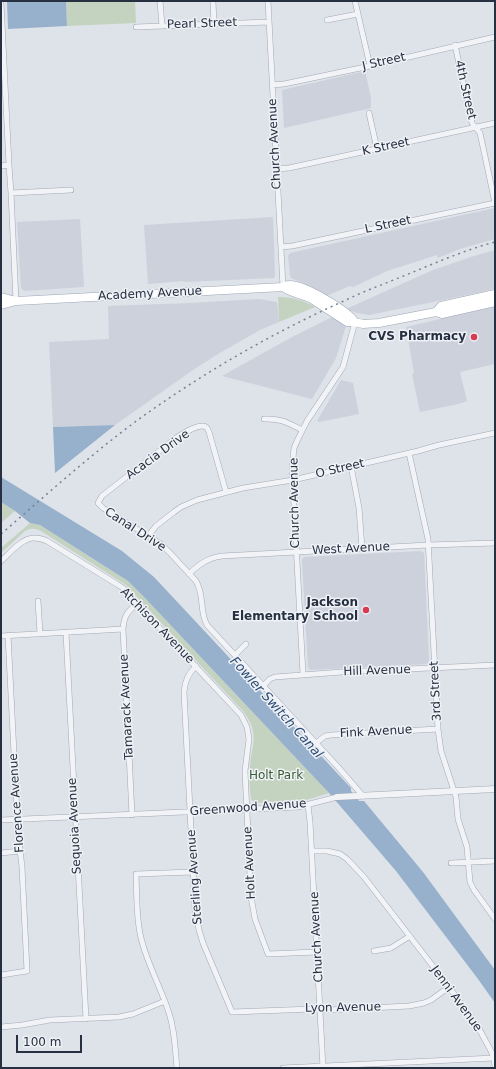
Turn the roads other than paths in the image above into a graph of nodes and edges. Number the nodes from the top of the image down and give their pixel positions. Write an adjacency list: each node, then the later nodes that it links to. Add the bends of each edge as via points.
1 (160, 1): 10 (street)
2 (213, 1): 9 (street)
3 (268, 1): 8 (street, Church Avenue)
4 (355, 1): 6 (street)
5 (1, 3): 12 (street)
6 (358, 14): 7 (street); 15 (street)
7 (327, 20)
8 (269, 22): 9 (street, Pearl Street); 16 (street, Church Avenue)
9 (214, 24): 10 (street, Pearl Street)
10 (162, 26): 11 (street, Pearl Street)
11 (136, 27)
12 (2, 36): 21 (street)
13 (495, 37): 14 (street, J Street)
14 (454, 45): 15 (street, J Street); 19 (street, 4th Street, via 472,123)
15 (370, 66): 16 (street, J Street)
16 (272, 85): 23 (street, Church Avenue)
17 (369, 113): 20 (street)
18 (495, 124): 19 (street, K Street)
19 (476, 128): 20 (street, K Street); 26 (street, 4th Street, via 480,133)
20 (377, 149): 23 (street, K Street)
21 (9, 165): 22 (street); 25 (street)
22 (1, 166)
23 (277, 169): 27 (street, Church Avenue)
24 (71, 190): 25 (street)
25 (11, 193): 31 (street)
26 (495, 203): 27 (street, L Street)
27 (281, 247): 28 (street, Church Avenue)
28 (283, 287): 31 (main road, Academy Avenue); 35 (main road, Academy Avenue, via 292,285 312,292 348,314)
29 (495, 294): 34 (main road, via 441,306)
30 (1, 297): 31 (main road, Academy Avenue)
31 (16, 301): 33 (main road, Academy Avenue)
32 (495, 302): 34 (main road, via 442,314)
33 (1, 305)
34 (436, 312): 35 (main road, via 374,324)
35 (355, 322): 37 (street, Church Avenue, via 343,367)
36 (264, 419): 37 (street, via 288,422)
37 (302, 430): 41 (street, Church Avenue, via 294,448)
38 (495, 433): 39 (street, O Street)
39 (409, 453): 40 (street, O Street); 46 (street, 3rd Street)
40 (350, 466): 41 (street, O Street); 47 (street, via 359,508)
41 (293, 480): 42 (street, O Street); 48 (street, Church Avenue)
42 (226, 492): 43 (street, Acacia Drive, via 209,432 202,426 176,438 102,496); 44 (street, O Street, via 181,507 156,526)
43 (98, 503): 44 (street, Canal Drive)
44 (148, 536): 50 (street, Canal Drive, via 166,548)
45 (495, 543): 46 (street, West Avenue)
46 (428, 545): 47 (street, West Avenue); 62 (street, 3rd Street)
47 (362, 548): 48 (street, West Avenue)
48 (296, 552): 50 (street, West Avenue, via 213,557); 63 (street, Church Avenue)
49 (1, 561): 52 (street, Atchison Avenue, via 27,539 40,538 123,588)
50 (189, 574): 59 (street, Canal Drive, via 201,591 204,620)
51 (38, 601): 54 (street)
52 (137, 604): 53 (street, Tamarack Avenue, via 129,610); 61 (street, Atchison Avenue)
53 (123, 629): 55 (street); 75 (street, Tamarack Avenue)
54 (40, 633): 55 (street); 56 (street)
55 (66, 633): 76 (street, Sequoia Avenue)
56 (8, 635): 57 (street); 77 (street, Florence Avenue)
57 (1, 636)
58 (246, 644): 59 (street)
59 (235, 655): 64 (street, Canal Drive)
60 (495, 665): 62 (street, Hill Avenue)
61 (196, 666): 65 (street, Atchison Avenue); 74 (street, Sterling Avenue, via 187,677 184,692)
62 (435, 668): 63 (street, Hill Avenue); 66 (street, 3rd Street)
63 (303, 674): 64 (street, Hill Avenue, via 273,677)
64 (263, 686): 67 (street, Canal Drive)
65 (245, 721): 73 (street, Holt Avenue, via 249,733 245,771)
66 (438, 729): 67 (street, Fink Avenue, via 331,734); 69 (street, 3rd Street, via 441,751)
67 (316, 743): 70 (street, Canal Drive)
68 (495, 789): 69 (street, Greenwood Avenue)
69 (454, 791): 70 (street, Greenwood Avenue); 84 (street, 3rd Street, via 458,819 467,847)
70 (363, 796): 71 (street, Greenwood Avenue)
71 (337, 797): 72 (street, Greenwood Avenue)
72 (308, 805): 73 (street, Greenwood Avenue); 80 (street, Church Avenue)
73 (247, 810): 74 (street, Greenwood Avenue); 89 (street, Holt Avenue, via 253,907 268,954)
74 (190, 812): 75 (street, Greenwood Avenue); 85 (street, Sterling Avenue)
75 (132, 815): 76 (street, Greenwood Avenue)
76 (75, 818): 77 (street, Greenwood Avenue); 95 (street, Sequoia Avenue)
77 (17, 819): 78 (street, Greenwood Avenue); 79 (street, Florence Avenue)
78 (1, 820)
79 (20, 851): 81 (street); 90 (street, Florence Avenue, via 27,971)
80 (312, 851): 87 (street, Jenni Avenue, via 334,852 348,859 374,888); 89 (street, Church Avenue)
81 (1, 853)
82 (495, 861): 84 (street)
83 (450, 863): 84 (street)
84 (468, 863): 86 (street, 3rd Street, via 470,882)
85 (193, 872): 92 (street, via 136,874 141,938); 94 (street, Sterling Avenue, via 195,909 202,943)
86 (495, 919)
87 (410, 936): 88 (street, via 391,948); 91 (street, Jenni Avenue)
88 (374, 951)
89 (317, 952): 93 (street, Church Avenue)
90 (1, 975)
91 (448, 987): 93 (street, Lyon Avenue, via 431,1000 418,1005); 97 (street, Jenni Avenue, via 478,1028)
92 (165, 1001): 95 (street, via 127,1015); 100 (street, via 172,1023)
93 (320, 1009): 94 (street, Lyon Avenue); 98 (street, Church Avenue)
94 (232, 1012)
95 (86, 1019): 96 (street, via 54,1020)
96 (1, 1027)
97 (494, 1058): 98 (street); 99 (street, Jenni Avenue)
98 (323, 1067): 101 (street)
99 (495, 1067)
100 (177, 1068)
101 (283, 1068)

